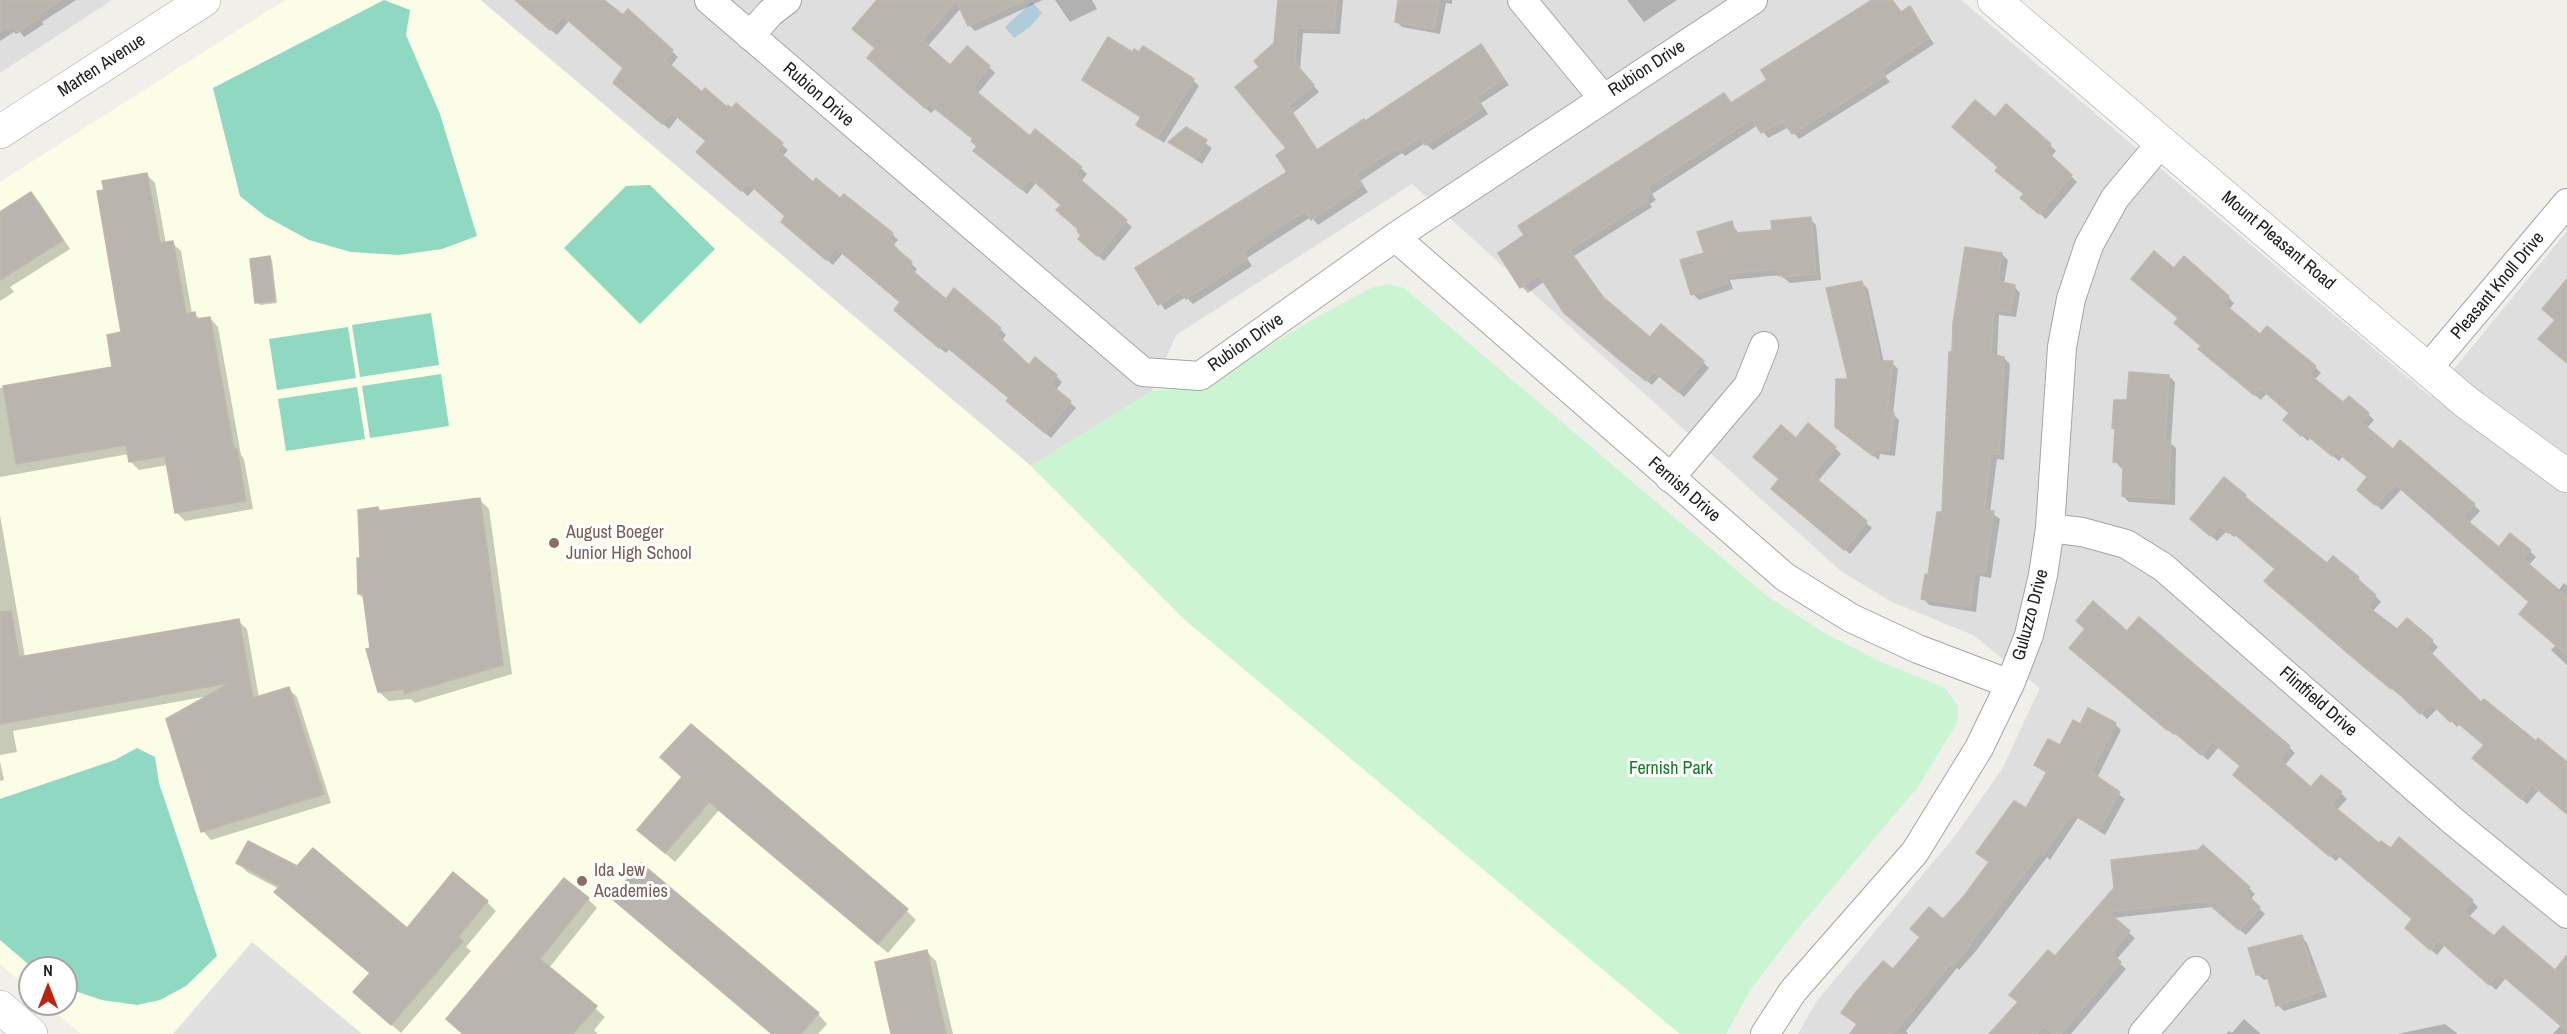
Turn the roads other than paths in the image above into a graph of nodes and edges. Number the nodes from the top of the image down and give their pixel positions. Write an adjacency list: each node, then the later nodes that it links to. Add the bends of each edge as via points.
1 (204, 0): 9 (street, Marten Avenue)
2 (710, 0): 7 (street, Rubion Drive)
3 (787, 0): 7 (street)
4 (1522, 0): 8 (street)
5 (1753, 0): 8 (street, Rubion Drive)
6 (1994, 0): 10 (street, Mount Pleasant Road)
7 (750, 36): 12 (street, Rubion Drive, via 1143,372 1200,376)
8 (1603, 98): 12 (street, Rubion Drive)
9 (0, 132)
10 (2161, 143): 14 (street, Mount Pleasant Road); 17 (street, Guluzzo Drive, via 2115,198 2090,245 2071,299 2062,347)
11 (2567, 203): 14 (street, Pleasant Knoll Drive)
12 (1395, 237): 16 (street, Fernish Drive)
13 (1764, 346): 16 (street, via 1748,386)
14 (2428, 368): 15 (street, Mount Pleasant Road, via 2466,402)
15 (2567, 476)
16 (1670, 478): 18 (street, Fernish Drive, via 1785,577 1851,618)
17 (2050, 528): 18 (street, Guluzzo Drive, via 2029,635); 19 (street, Flintfield Drive, via 2126,544 2163,567 2453,821)
18 (2010, 684): 23 (street, Guluzzo Drive, via 1979,748 1916,852 1792,991)
19 (2567, 914)
20 (2196, 971): 24 (street)
21 (0, 1007): 22 (street)
22 (31, 1034)
23 (1765, 1034)
24 (2143, 1034)

